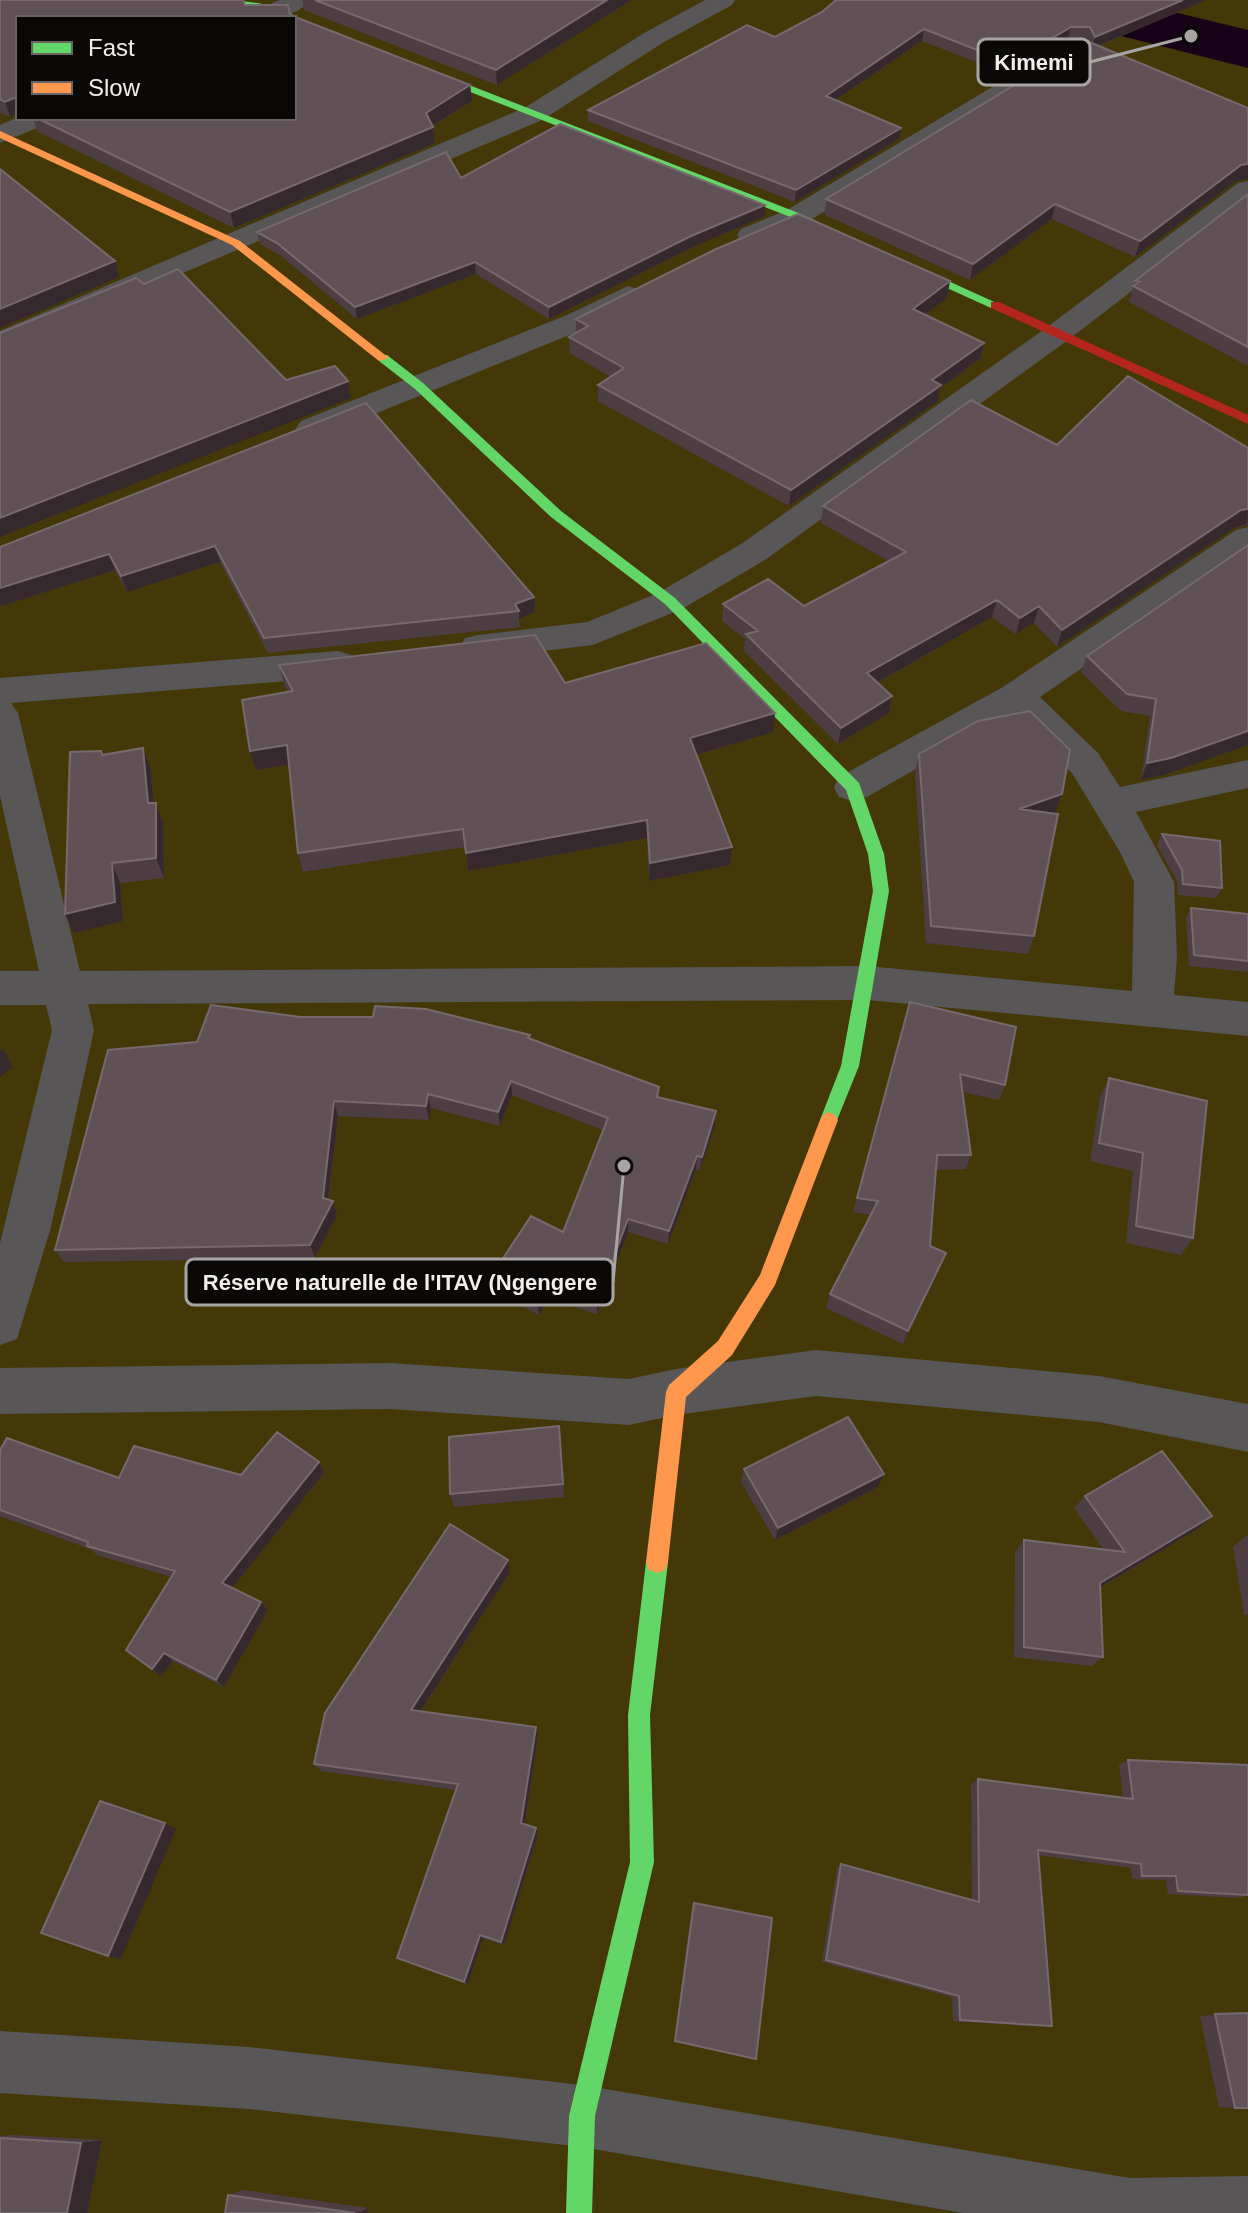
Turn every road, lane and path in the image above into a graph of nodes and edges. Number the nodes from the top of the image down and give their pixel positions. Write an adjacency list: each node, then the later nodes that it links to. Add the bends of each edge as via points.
1 (221, 0): 3 (street)
2 (723, 0): 6 (street)
3 (279, 16)
4 (1078, 46): 10 (street)
5 (392, 58): 6 (street)
6 (533, 114): 10 (street); 11 (street)
7 (33, 120): 8 (street)
8 (0, 134): 11 (street)
9 (1248, 189): 14 (street)
10 (797, 216): 12 (street); 14 (street)
11 (236, 243): 15 (street); 16 (street)
12 (729, 245)
13 (647, 285): 16 (street, via 578,321)
14 (1057, 334): 17 (street); 20 (street, via 753,552)
15 (0, 342)
16 (419, 386): 18 (street); 20 (street, via 556,514)
17 (1248, 420)
18 (292, 436)
19 (1248, 538): 24 (street)
20 (670, 601): 21 (street, via 593,633); 27 (street)
21 (454, 650)
22 (362, 661): 23 (street)
23 (0, 691)
24 (1016, 696): 27 (street); 28 (street, via 1085,763)
25 (0, 713): 30 (street)
26 (1248, 774): 28 (street)
27 (853, 787): 29 (street, via 876,854 881,891)
28 (1111, 803): 32 (street, via 1154,882)
29 (867, 983): 30 (street); 32 (street); 36 (street, via 850,1066 768,1279 725,1348)
30 (64, 985): 31 (street); 34 (street, via 73,1030)
31 (0, 988)
32 (1152, 1010): 33 (street)
33 (1248, 1019)
34 (0, 1323)
35 (0, 1391): 36 (street, via 390,1386 629,1402)
36 (676, 1392): 37 (street, via 816,1373 1099,1399); 39 (street, via 639,1715 642,1862)
37 (1248, 1428)
38 (0, 2062): 39 (street, via 249,2078)
39 (582, 2116): 41 (street); 42 (street)
40 (1248, 2208): 41 (street)
41 (1130, 2212)
42 (579, 2213)

